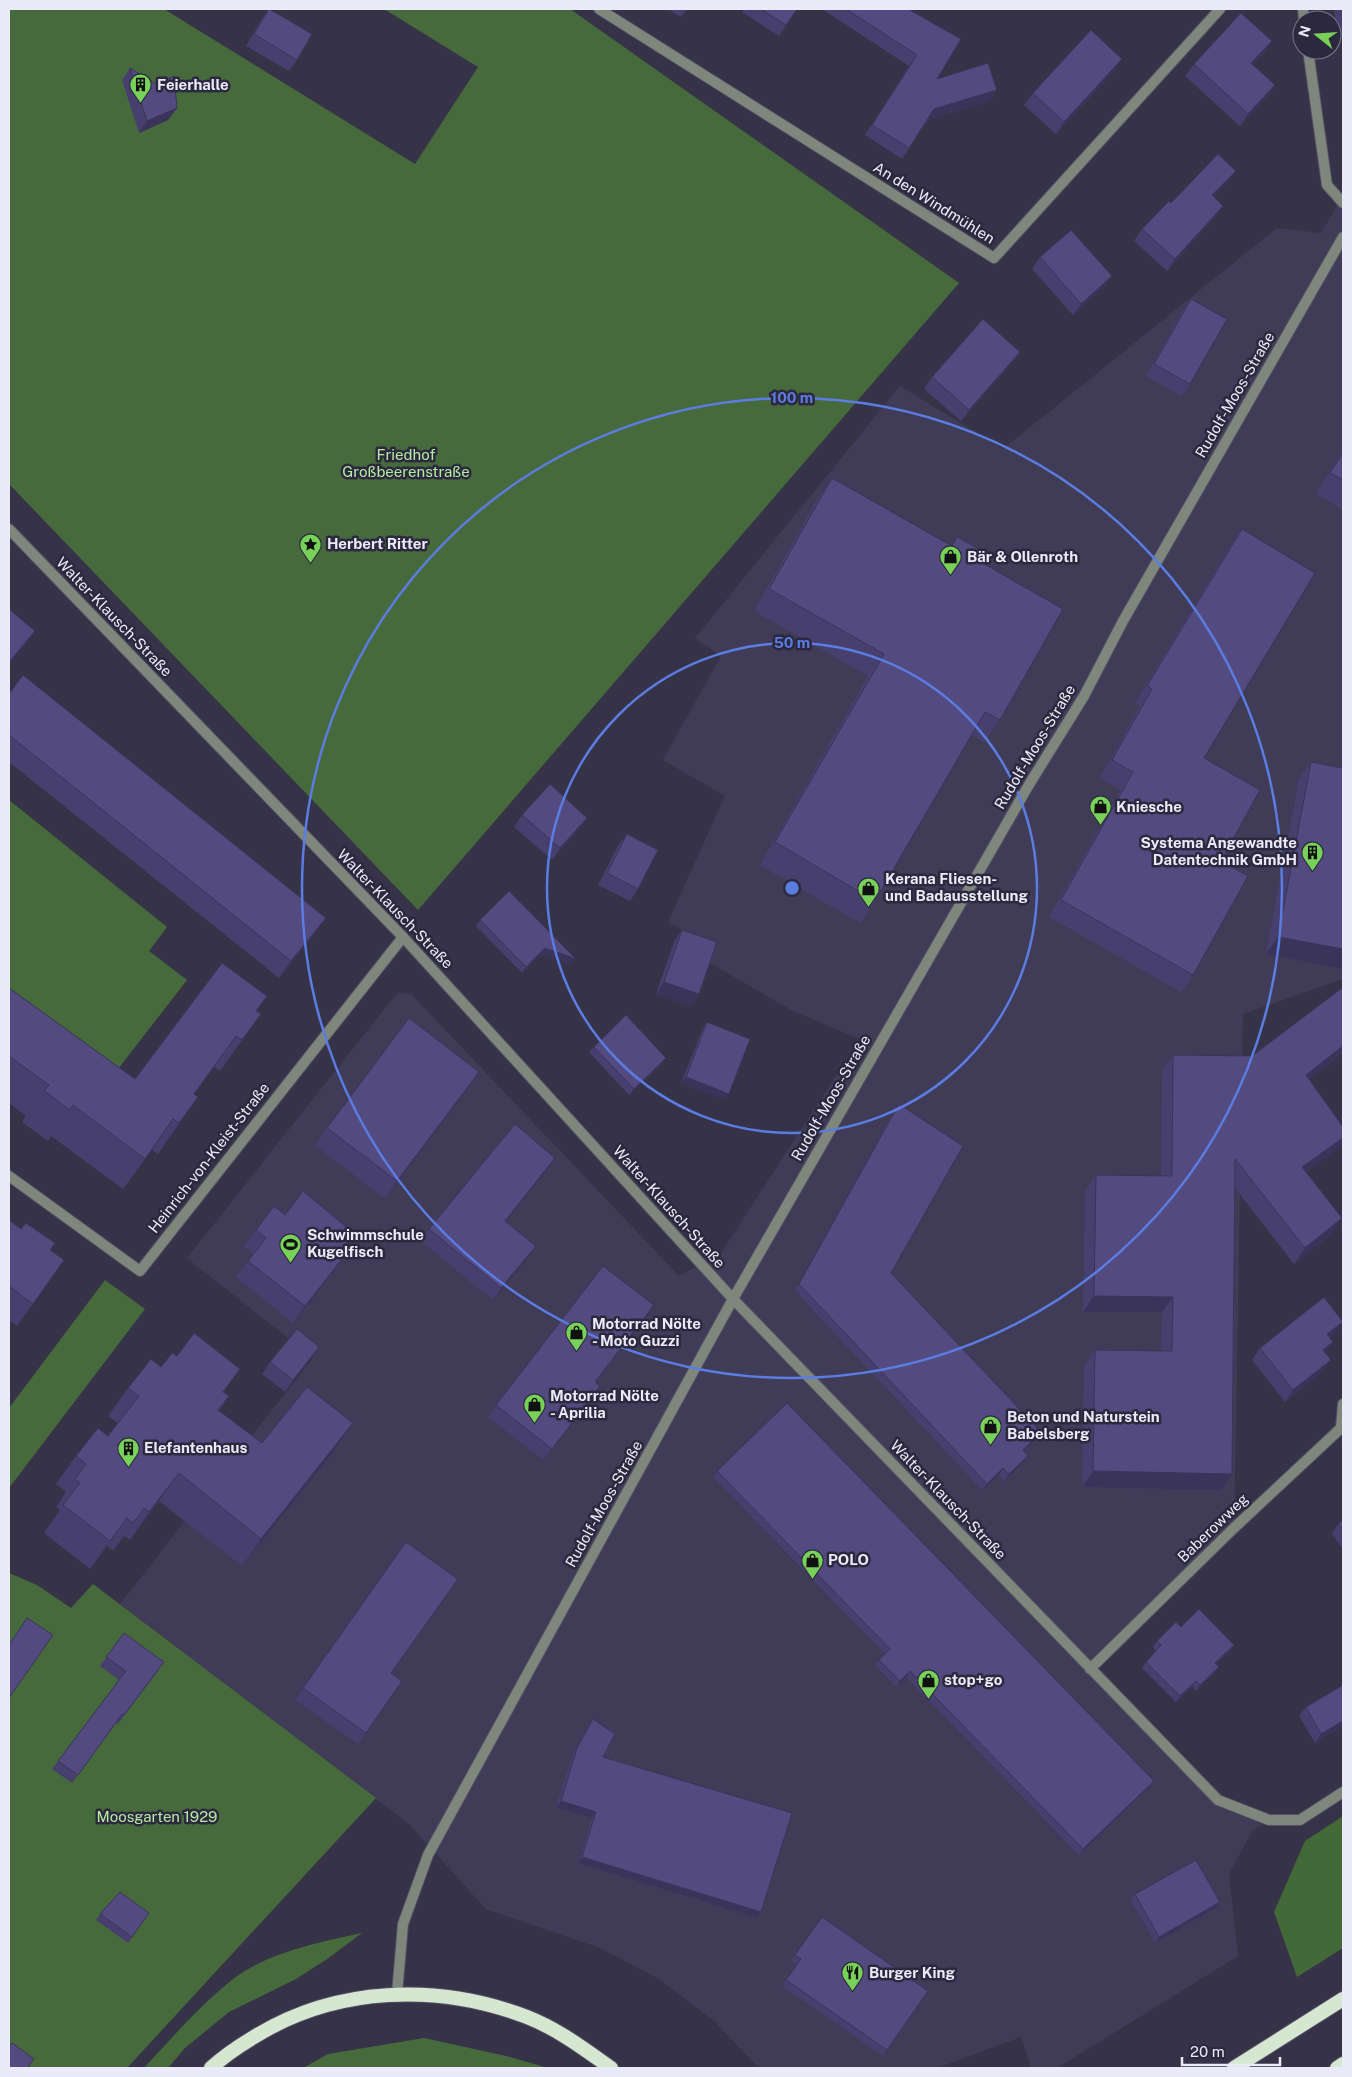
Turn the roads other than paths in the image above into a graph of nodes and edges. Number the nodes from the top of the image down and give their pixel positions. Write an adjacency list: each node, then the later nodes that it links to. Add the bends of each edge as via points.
1 (599, 9): 2 (street, An den Windmühlen, via 994,258)
2 (1220, 9)
3 (1309, 60): 4 (street, via 1327,185)
4 (1343, 203)
5 (1343, 237): 9 (street, Rudolf-Moos-Straße, via 1122,621 1084,696 1025,791)
6 (9, 529): 7 (street, Walter-Klausch-Straße)
7 (403, 937): 8 (street, Heinrich-von-Kleist-Straße, via 140,1271); 9 (street, Walter-Klausch-Straße)
8 (9, 1176)
9 (733, 1298): 11 (street, Walter-Klausch-Straße); 13 (street, Rudolf-Moos-Straße, via 428,1855 403,1924)
10 (1343, 1404): 11 (street, Baberowweg, via 1341,1428)
11 (1090, 1669): 12 (street, Walter-Klausch-Straße, via 1218,1800 1269,1820 1300,1820)
12 (1343, 1792)
13 (397, 1994): 16 (highway, via 441,1995 486,2003 528,2017 569,2038); 17 (highway, via 363,1996 300,2013 241,2044)
14 (1343, 1999): 18 (highway)
15 (1343, 2064): 19 (highway)
16 (608, 2067)
17 (211, 2068)
18 (1234, 2068)
19 (1337, 2068)

